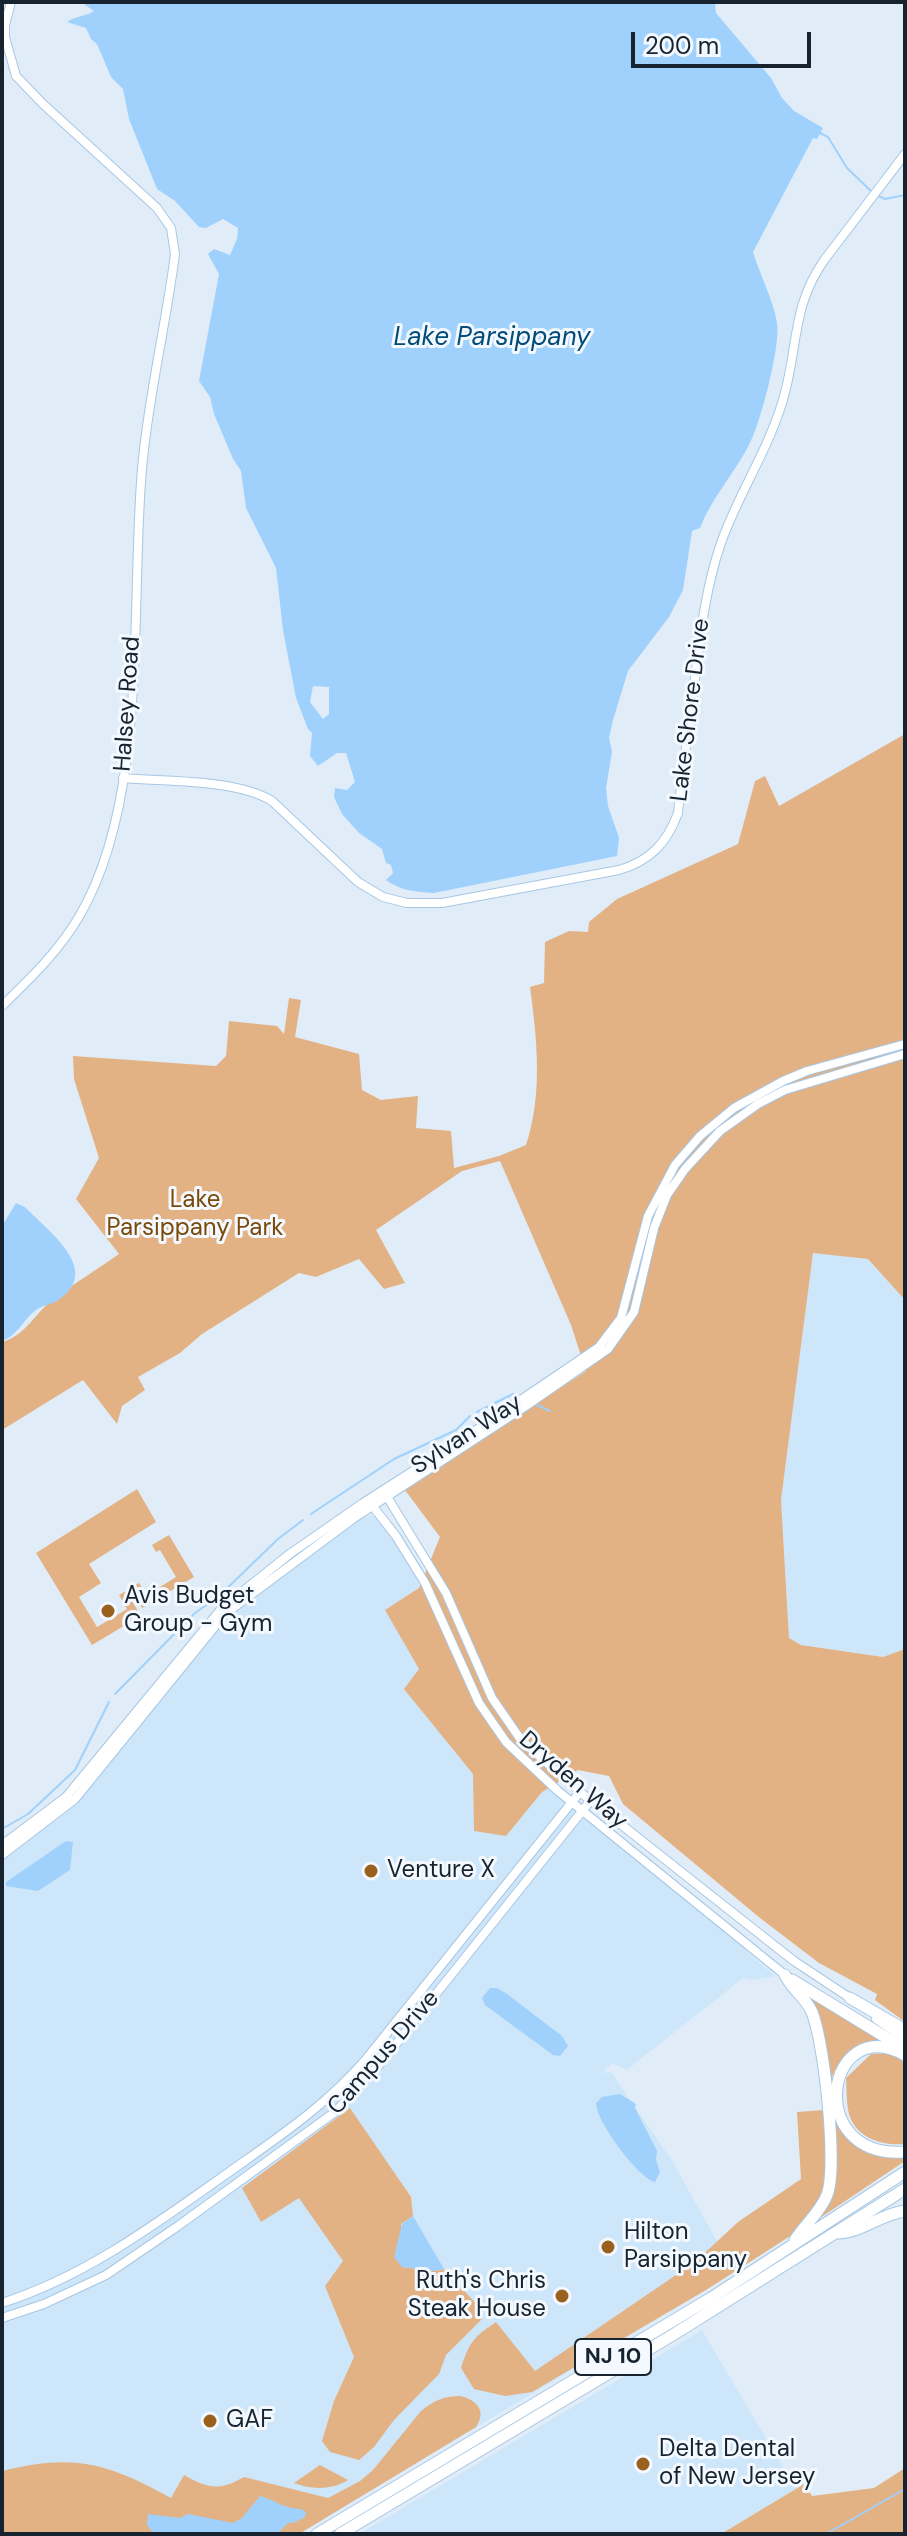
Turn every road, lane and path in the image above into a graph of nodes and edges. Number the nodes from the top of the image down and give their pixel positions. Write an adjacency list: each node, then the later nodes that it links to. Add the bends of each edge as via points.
1 (11, 2): 3 (street, Halsey Road, via 5,37 16,76 157,208 171,228 175,254 142,470 130,732)
2 (905, 154): 3 (street, Lake Shore Drive, via 806,290 782,403 721,543 704,611 678,813 658,849 619,870 442,903 407,903 358,882 258,793)
3 (123, 778): 4 (street, Halsey Road, via 105,859 82,912 51,956)
4 (2, 1006)
5 (905, 1044): 7 (street, Sylvan Way, via 783,1081 734,1108 695,1140 648,1216 621,1318)
6 (905, 1054): 7 (street, Sylvan Way, via 785,1090 720,1131 667,1195 628,1323 608,1349)
7 (578, 1367): 8 (street, Sylvan Way)
8 (385, 1494): 9 (street, Sylvan Way); 11 (street, Dryden Way, via 446,1593 501,1713 532,1751)
9 (370, 1504): 10 (street, Sylvan Way); 13 (street, Dryden Way, via 425,1583 492,1724 521,1759)
10 (321, 1537): 15 (street, Sylvan Way, via 222,1608 66,1797); 16 (street, Sylvan Way, via 225,1614 75,1799)
11 (580, 1792): 12 (street, Dryden Way); 13 (street, Campus Drive)
12 (591, 1800): 14 (street, Campus Drive); 18 (street, Dryden Way, via 794,1961)
13 (572, 1802): 14 (street, Dryden Way); 28 (street, Campus Drive, via 330,2098 109,2255 57,2283)
14 (583, 1810): 17 (street, Dryden Way); 29 (street, Campus Drive, via 380,2064 335,2112 106,2275)
15 (2, 1845)
16 (2, 1855)
17 (785, 1975): 21 (highway); 27 (highway, via 814,2019 832,2165 821,2207)
18 (850, 1998): 19 (highway); 20 (street, Dryden Way)
19 (905, 2030)
20 (905, 2039)
21 (905, 2052): 22 (highway, via 881,2046 857,2052 840,2070 835,2099 842,2123 857,2140 881,2152)
22 (905, 2152)
23 (905, 2172): 27 (highway, NJ 10)
24 (905, 2189): 26 (highway, NJ 10)
25 (905, 2211): 26 (highway)
26 (834, 2234): 31 (highway, NJ 10)
27 (790, 2248): 30 (highway, NJ 10)
28 (2, 2303)
29 (2, 2318)
30 (317, 2534)
31 (340, 2534)

